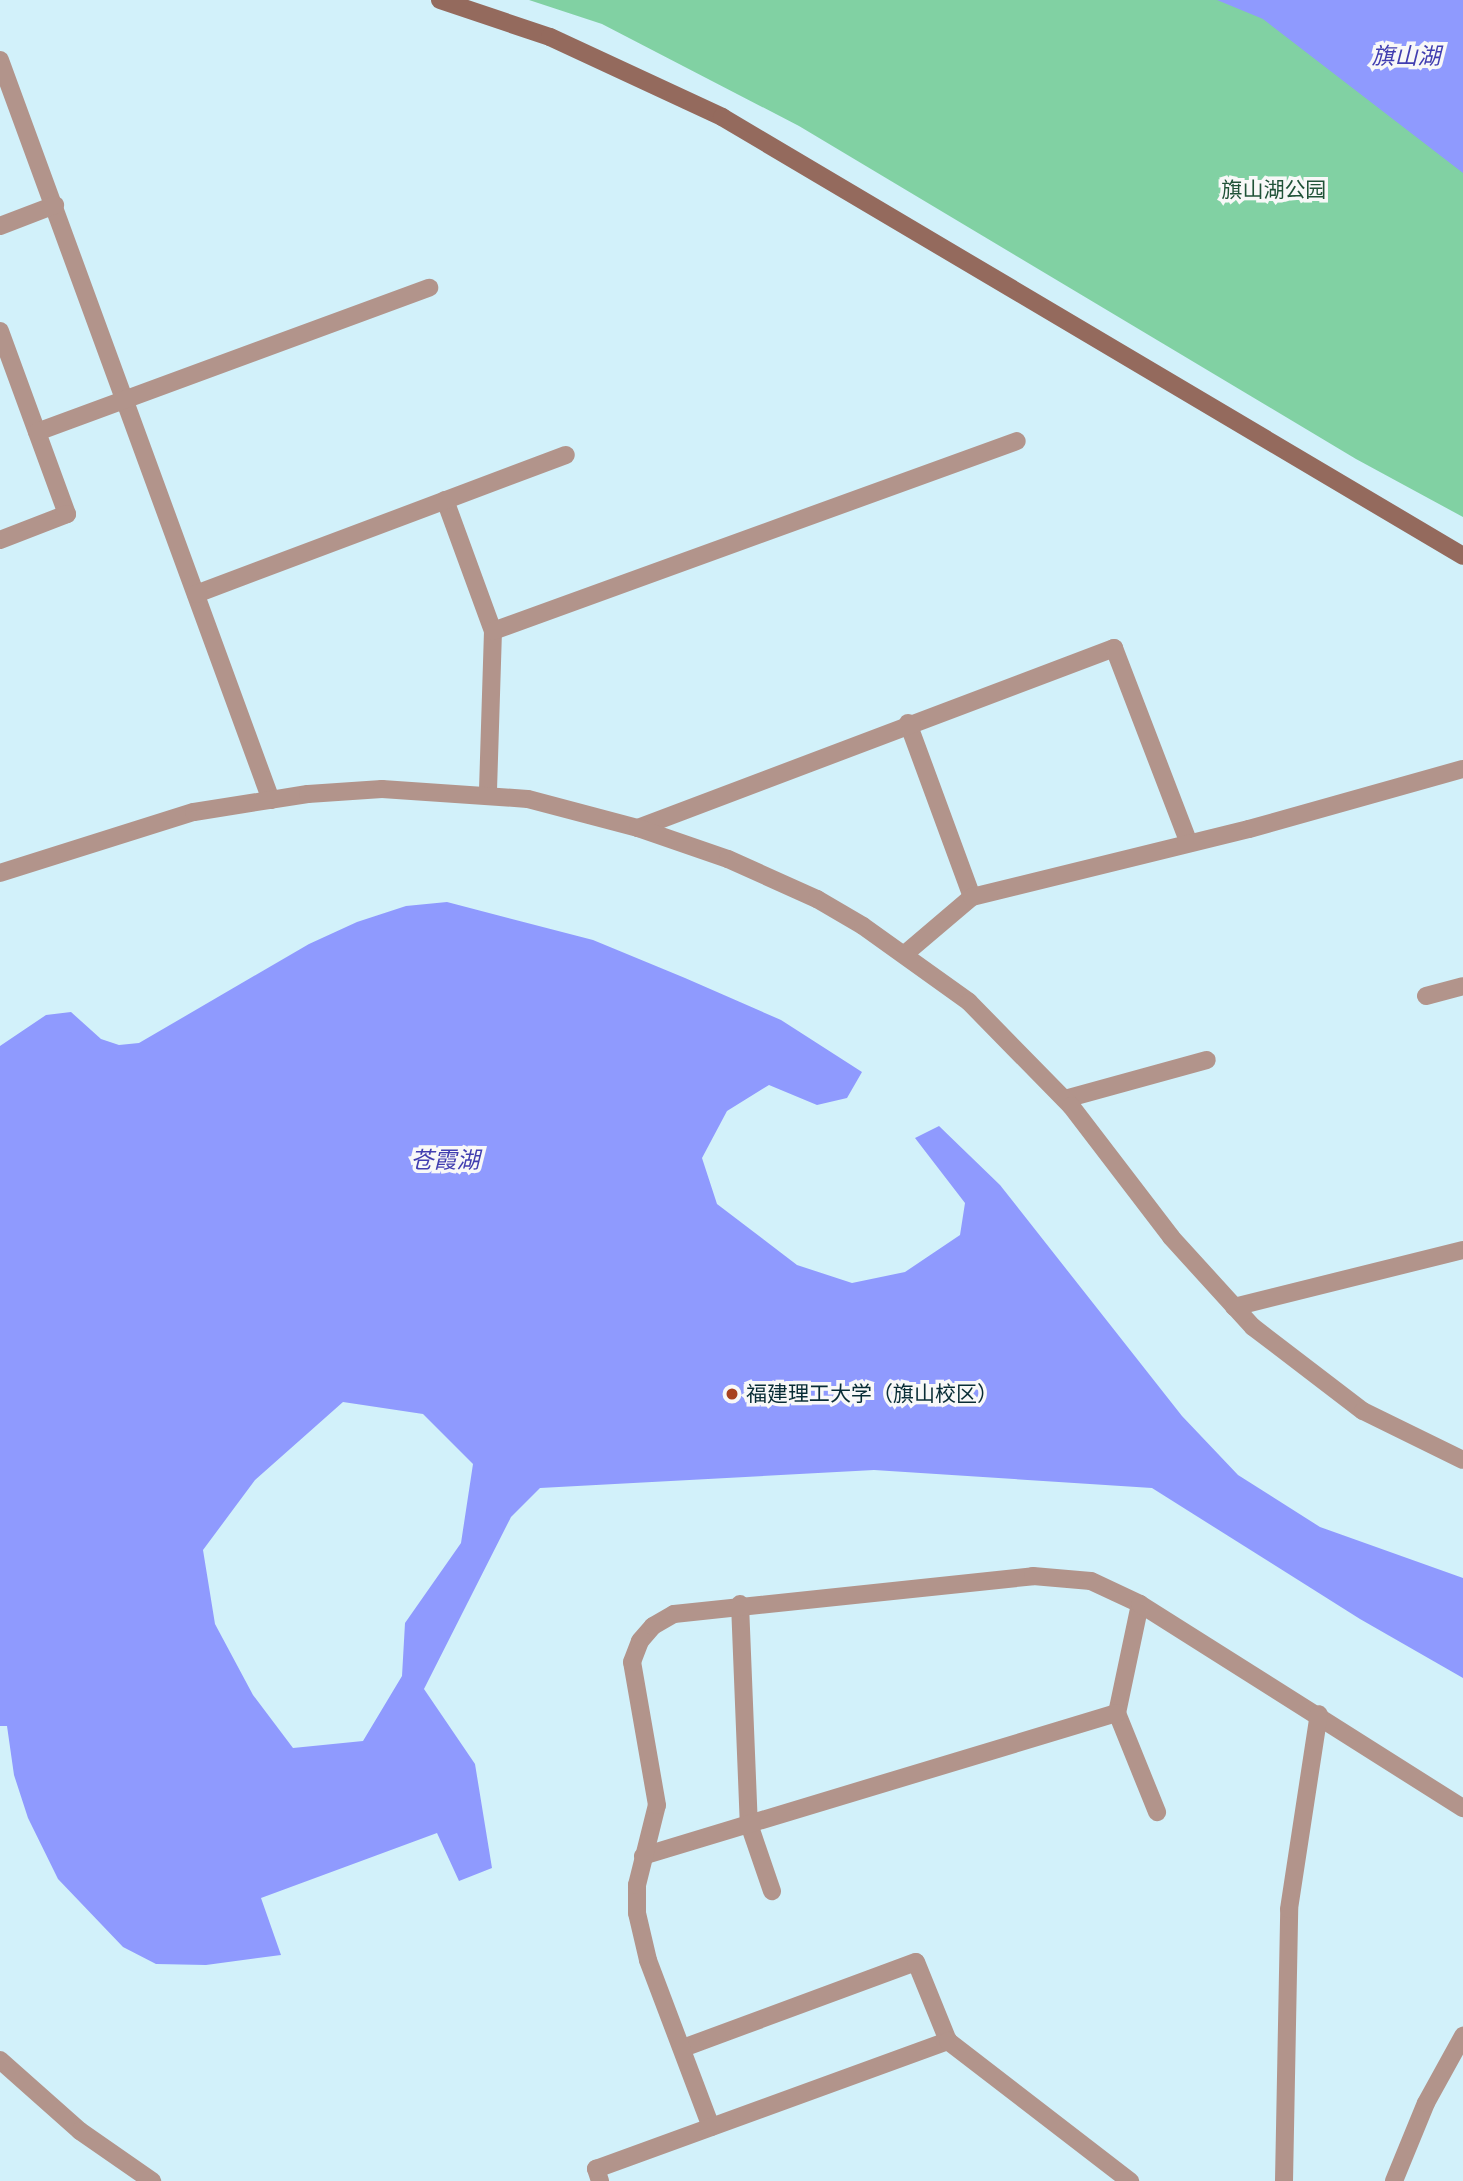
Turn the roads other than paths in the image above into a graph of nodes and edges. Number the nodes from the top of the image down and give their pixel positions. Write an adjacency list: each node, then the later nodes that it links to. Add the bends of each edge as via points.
1 (440, 0): 13 (street, via 550,37 722,117)
2 (0, 60): 3 (street)
3 (55, 205): 4 (street); 7 (street)
4 (0, 226)
5 (429, 288): 7 (street)
6 (0, 331): 8 (street)
7 (125, 399): 8 (street); 14 (street)
8 (37, 432): 12 (street, via 67,514)
9 (1017, 441): 15 (street)
10 (566, 455): 11 (street)
11 (445, 500): 14 (street); 15 (street)
12 (0, 540)
13 (1463, 556)
14 (197, 594): 19 (street)
15 (493, 631): 18 (street)
16 (908, 723): 20 (street); 21 (street, via 1114,648); 23 (street)
17 (1463, 769): 21 (street, via 1249,829)
18 (488, 794): 19 (street, via 382,789); 20 (street, via 528,799)
19 (271, 800): 22 (street, via 150,824)
20 (638, 828): 24 (street, via 728,859 817,899)
21 (1188, 841): 23 (street)
22 (0, 873)
23 (972, 897): 24 (street)
24 (906, 953): 28 (street, via 999,1028)
25 (1463, 986): 26 (street)
26 (1426, 996)
27 (1207, 1060): 28 (street)
28 (1065, 1099): 30 (street, via 1171,1237)
29 (1463, 1250): 30 (street)
30 (1234, 1307): 31 (street, via 1287,1356 1363,1410)
31 (1463, 1460)
32 (740, 1604): 33 (street, via 1063,1576 1115,1589); 38 (street); 39 (street, via 674,1614 653,1626 636,1651 634,1687 657,1805)
33 (1140, 1604): 34 (street); 35 (street)
34 (1117, 1713): 37 (street); 38 (street)
35 (1319, 1714): 36 (street); 49 (street, via 1289,1909)
36 (1463, 1808)
37 (1157, 1812)
38 (749, 1824): 39 (street); 40 (street)
39 (643, 1856): 43 (street, via 637,1885 641,1939)
40 (772, 1891)
41 (1463, 2036): 50 (street, via 1426,2103)
42 (948, 2041): 43 (street, via 916,1962); 45 (street); 48 (street)
43 (682, 2049): 45 (street)
44 (2, 2067): 46 (street, via 80,2131)
45 (711, 2127): 47 (street, via 596,2169)
46 (152, 2181)
47 (600, 2181)
48 (1130, 2181)
49 (1284, 2181)
50 (1394, 2181)

